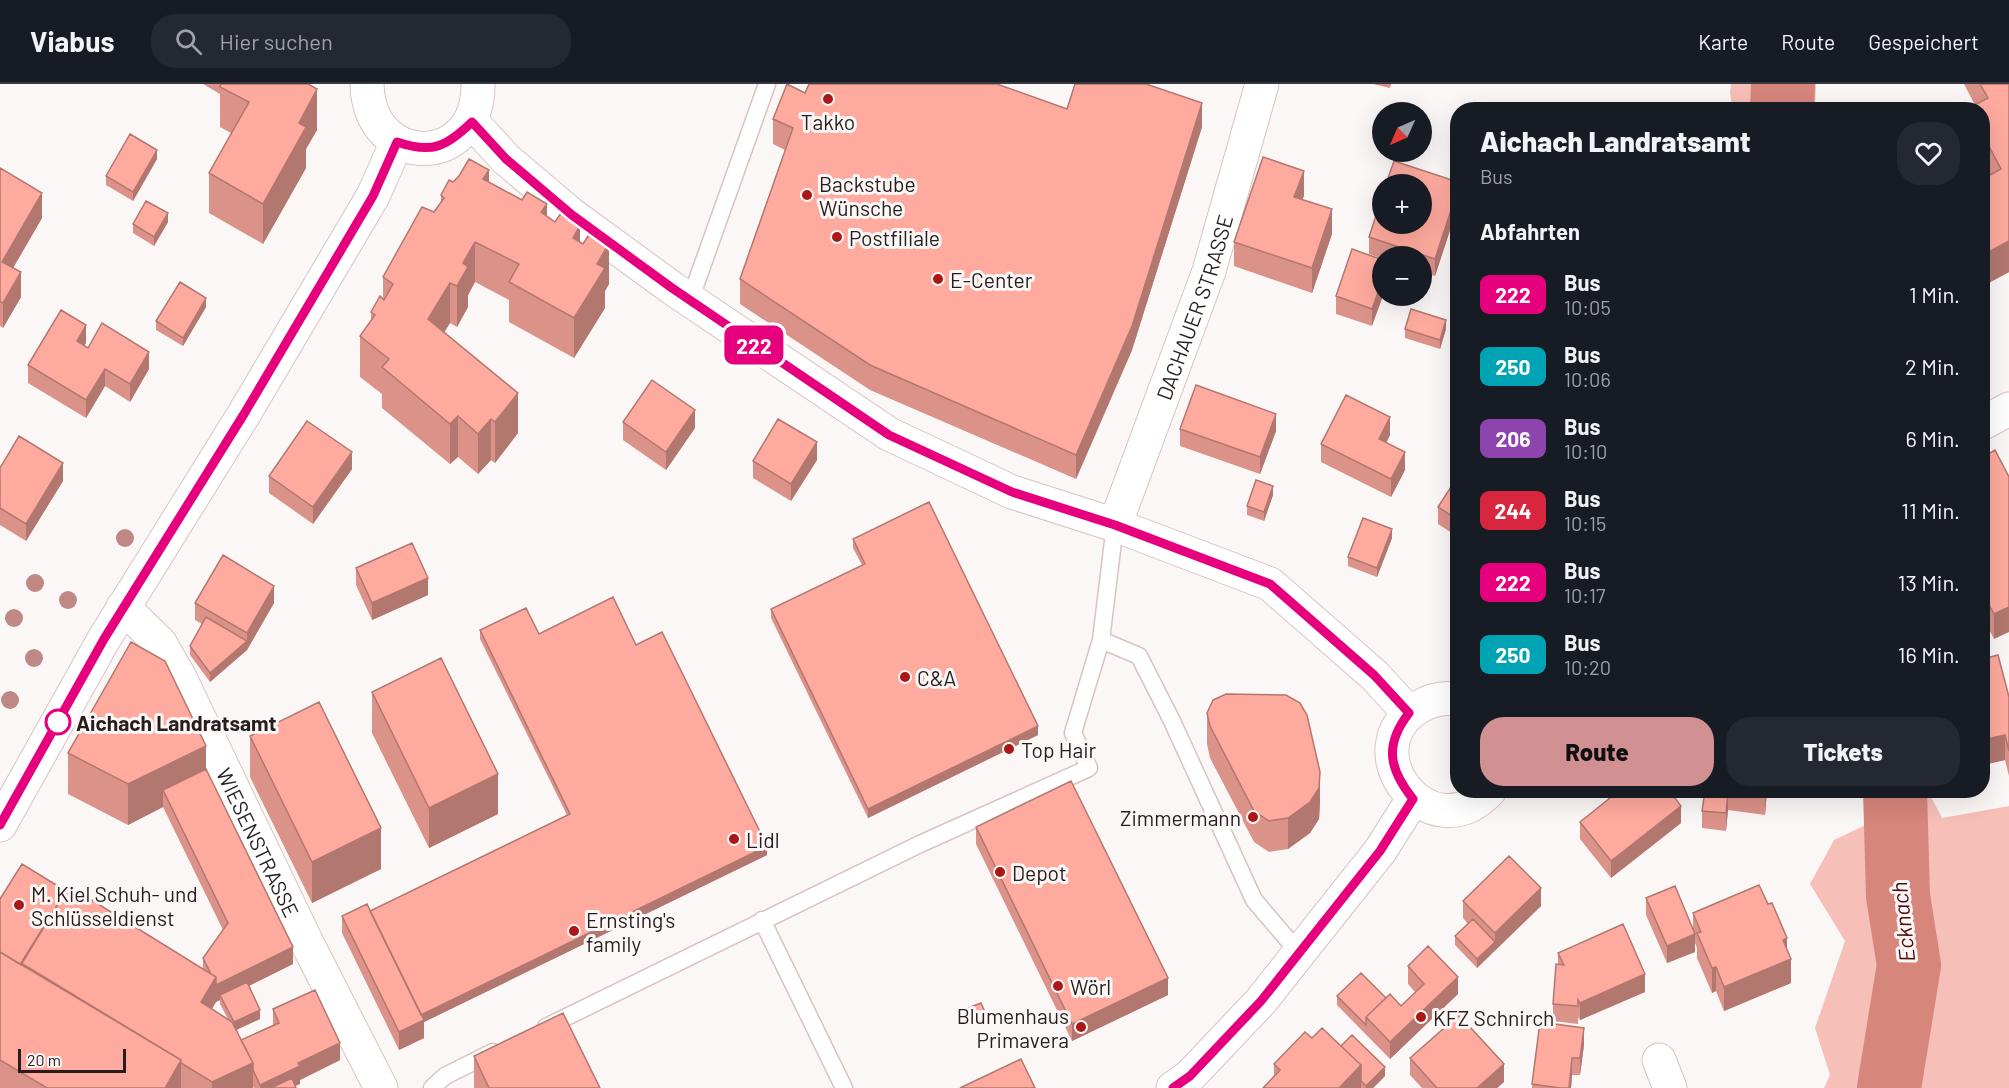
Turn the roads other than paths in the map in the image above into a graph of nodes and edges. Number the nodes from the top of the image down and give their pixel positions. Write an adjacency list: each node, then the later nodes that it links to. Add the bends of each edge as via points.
1 (368, 84): 6 (street, via 368,105 378,126)
2 (478, 84): 5 (street, via 478,104)
3 (767, 84): 7 (lane)
4 (1262, 84): 10 (street, DACHAUER STRASSE, via 1209,271)
5 (472, 122): 6 (street, via 454,140 436,148 415,148); 7 (street, via 506,159 572,215)
6 (397, 142): 11 (street, via 373,196 244,414)
7 (695, 287): 10 (street, via 889,435 1012,492)
8 (2009, 409): 9 (street)
9 (1990, 419)
10 (1115, 525): 12 (lane); 14 (street, via 1270,584 1374,675)
11 (123, 607): 17 (street); 23 (street, WIESENSTRASSE, via 160,643 179,675)
12 (1101, 640): 18 (lane, via 1073,733 1089,768); 19 (lane, via 1139,656 1254,900)
13 (1450, 700): 14 (street, via 1431,700)
14 (1409, 713): 16 (street, via 1392,747 1394,770)
15 (1484, 798): 16 (street, via 1465,808 1444,811)
16 (1413, 799): 19 (street, via 1380,851)
17 (0, 825)
18 (762, 920): 20 (lane); 25 (lane)
19 (1300, 954): 22 (street)
20 (529, 1035)
21 (508, 1045): 24 (lane, via 445,1076)
22 (1186, 1084)
23 (381, 1088)
24 (432, 1088)
25 (843, 1088)

